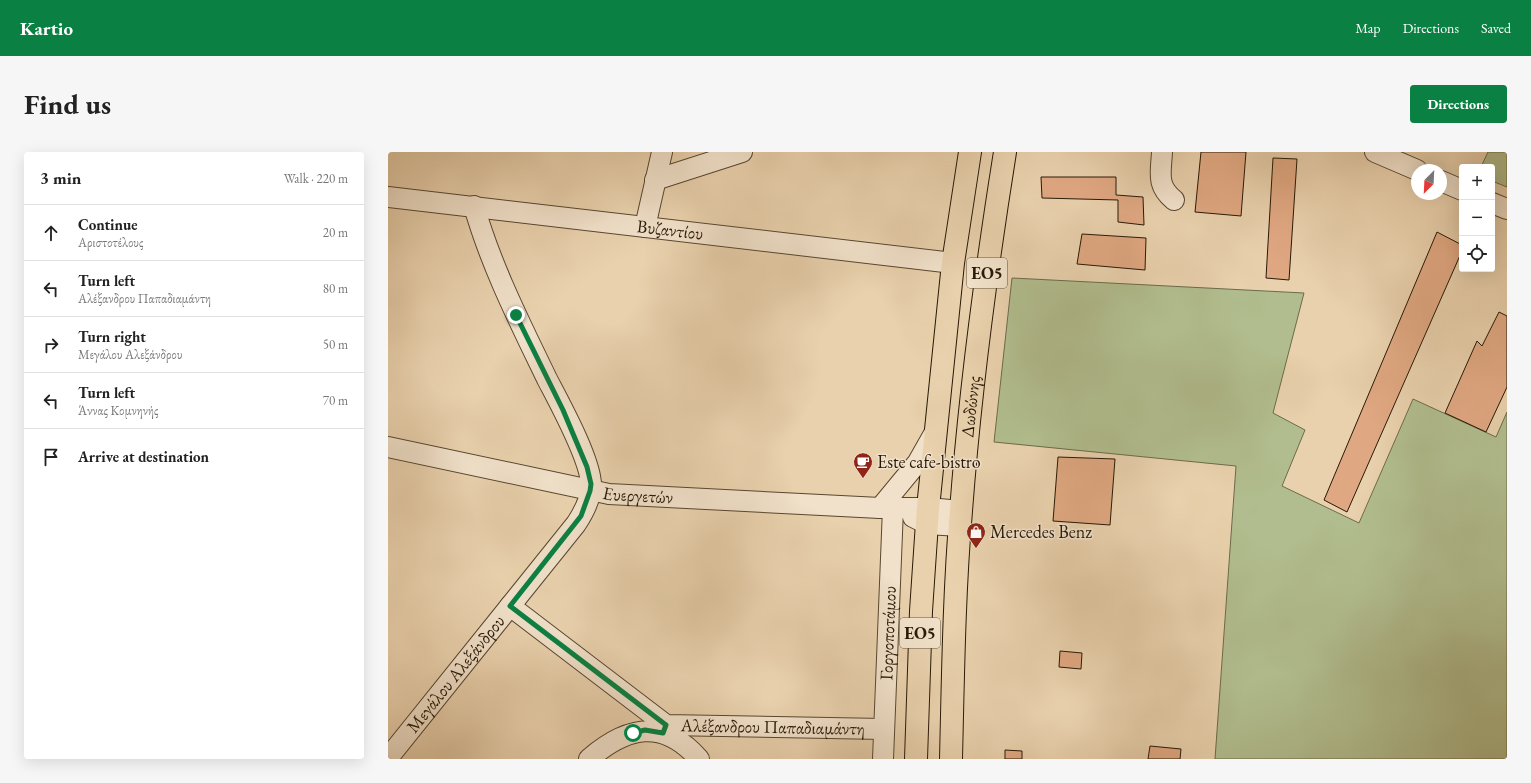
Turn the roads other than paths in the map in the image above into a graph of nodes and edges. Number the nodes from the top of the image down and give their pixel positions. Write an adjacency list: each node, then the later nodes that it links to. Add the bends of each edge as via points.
1 (662, 152): 8 (street)
2 (742, 152): 8 (street)
3 (970, 152): 17 (main road, Δωδώνης / ΕΟ5)
4 (1005, 152): 23 (main road, Δωδώνης / ΕΟ5, via 976,360)
5 (1162, 152): 12 (street, via 1161,183 1165,193)
6 (1375, 152): 7 (street)
7 (1411, 167)
8 (655, 180): 16 (street)
9 (1447, 184): 10 (street)
10 (1459, 189)
11 (388, 197): 14 (street, Βυζαντίου)
12 (1174, 200)
13 (1495, 204): 15 (street)
14 (474, 206): 16 (street, Βυζαντίου); 20 (street, via 511,303 587,467)
15 (1507, 209)
16 (645, 227): 17 (street, Βυζαντίου)
17 (953, 263): 18 (main road, Δωδώνης / ΕΟ5)
18 (935, 432): 21 (street); 22 (main road, Δωδώνης / ΕΟ5)
19 (388, 448): 20 (street, Ευεργετών)
20 (590, 491): 21 (street, Ευεργετών); 24 (street, Μεγάλου Αλεξάνδρου, via 581,516)
21 (886, 508): 22 (street, Ευεργετών); 26 (street, Γοργοποτάμου)
22 (927, 516): 23 (street, Ευεργετών); 31 (main road, Δωδώνης / ΕΟ5)
23 (960, 519): 32 (main road, Δωδώνης / ΕΟ5)
24 (510, 606): 25 (street, Αλέξανδρου Παπαδιαμάντη); 27 (street, Μεγάλου Αλεξάνδρου)
25 (665, 729): 26 (street, Αλέξανδρου Παπαδιαμάντη); 28 (street, via 624,735 600,749); 29 (street)
26 (883, 729): 30 (street, Γοργοποτάμου)
27 (388, 758)
28 (589, 759)
29 (699, 759)
30 (883, 759)
31 (916, 759)
32 (951, 759)

